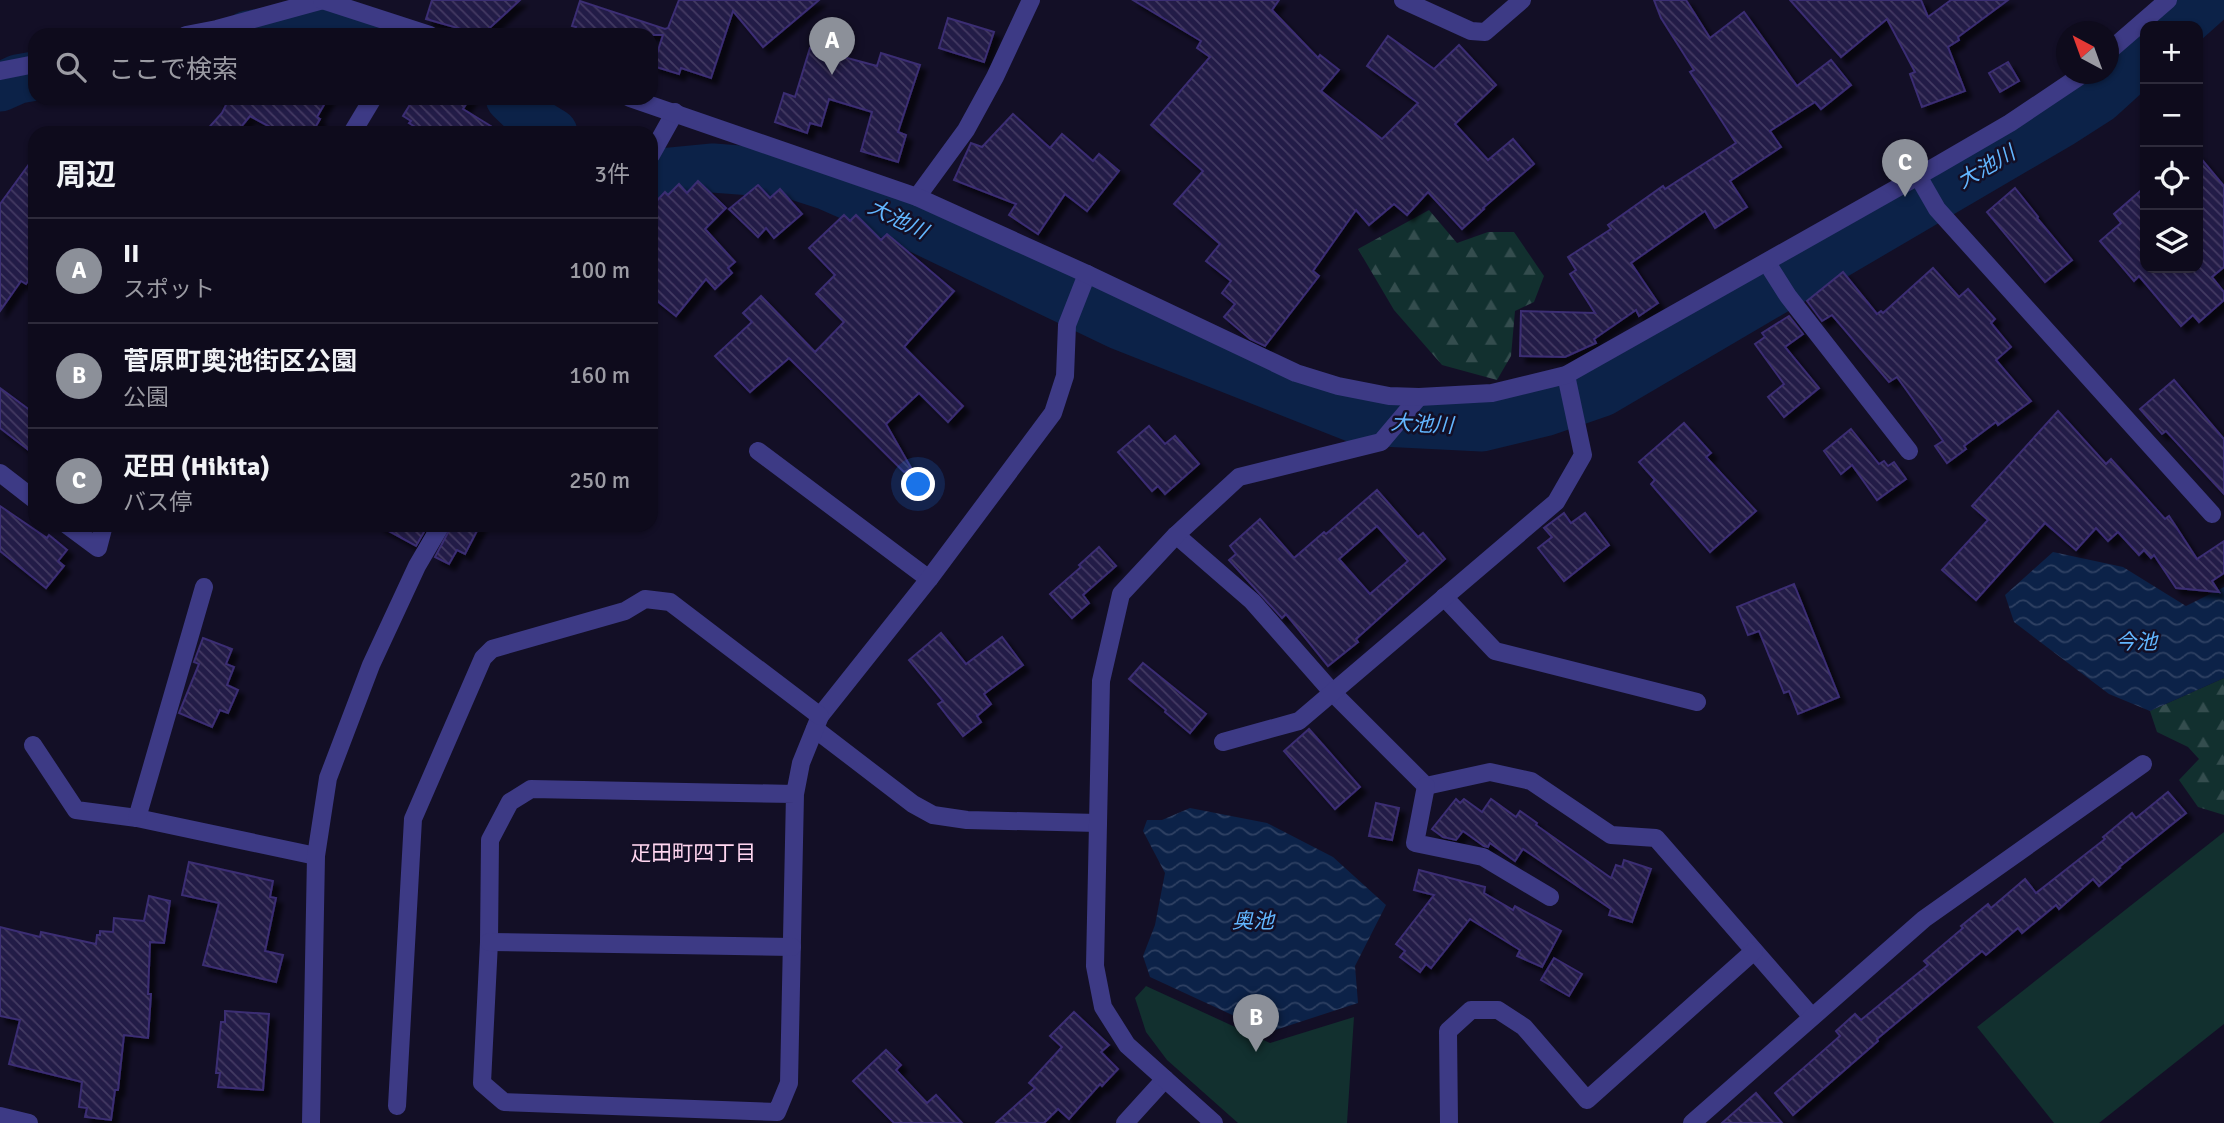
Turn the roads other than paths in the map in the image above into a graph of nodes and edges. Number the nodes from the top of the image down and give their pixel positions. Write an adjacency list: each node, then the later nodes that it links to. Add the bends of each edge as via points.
1 (323, 0): 6 (street); 7 (street)
2 (1031, 0): 18 (street, via 966,130)
3 (1403, 0): 4 (street, via 1471,31 1485,32)
4 (1522, 0)
5 (2168, 0): 8 (street)
6 (221, 28)
7 (404, 28)
8 (2119, 43)
9 (28, 65): 10 (street)
10 (0, 71)
11 (2068, 84): 17 (street)
12 (369, 105): 15 (street)
13 (652, 105): 14 (street)
14 (675, 112): 16 (street); 18 (street)
15 (356, 126)
16 (658, 142)
17 (1920, 180): 19 (street); 27 (street, via 1937,209)
18 (917, 197): 20 (street)
19 (1770, 267): 21 (street); 24 (street)
20 (1087, 274): 22 (street, via 1296,373); 32 (street, via 1068,325 1065,376 1053,413)
21 (1566, 375): 22 (street, via 1492,393); 34 (street, via 1583,456 1556,502)
22 (1414, 403): 31 (street, via 1381,442 1239,477)
23 (758, 451): 32 (street)
24 (1909, 451)
25 (0, 473): 26 (street)
26 (28, 495)
27 (2212, 514)
28 (76, 532): 29 (street, via 98,548)
29 (102, 532)
30 (437, 532): 45 (street, via 371,666 328,778)
31 (1176, 535): 35 (street, via 1252,601); 44 (street, via 1121,594 1101,681)
32 (929, 579): 37 (street)
33 (205, 587): 43 (street)
34 (1444, 597): 35 (street); 36 (street, via 1495,651)
35 (1333, 693): 38 (street, via 1300,720); 41 (street)
36 (1698, 702)
37 (818, 722): 42 (street, via 801,763); 44 (street, via 913,804 933,815); 52 (street, via 670,602 645,599 625,611 492,649 483,658 413,819)
38 (1223, 742)
39 (33, 745): 43 (street, via 76,810)
40 (2143, 764): 50 (street, via 1924,919)
41 (1426, 786): 46 (street, via 1415,843 1483,857); 49 (street, via 1490,772 1531,780 1611,835 1656,838)
42 (795, 794): 47 (street, via 531,789 510,802 490,840); 48 (street)
43 (137, 818): 45 (street)
44 (1098, 823): 51 (street, via 1095,966 1104,1007 1127,1045)
45 (316, 856): 57 (street)
46 (1550, 897)
47 (489, 942): 48 (street); 54 (street, via 482,1083 504,1102)
48 (792, 947): 54 (street, via 789,1083)
49 (1754, 951): 50 (street); 60 (street, via 1587,1100 1524,1027 1498,1010 1471,1010 1448,1031)
50 (1812, 1017): 55 (street)
51 (1165, 1079): 58 (street); 59 (street)
52 (397, 1106)
53 (0, 1116): 56 (street)
54 (775, 1117)
55 (1701, 1120)
56 (29, 1123)
57 (311, 1123)
58 (1125, 1123)
59 (1214, 1123)
60 (1449, 1123)

